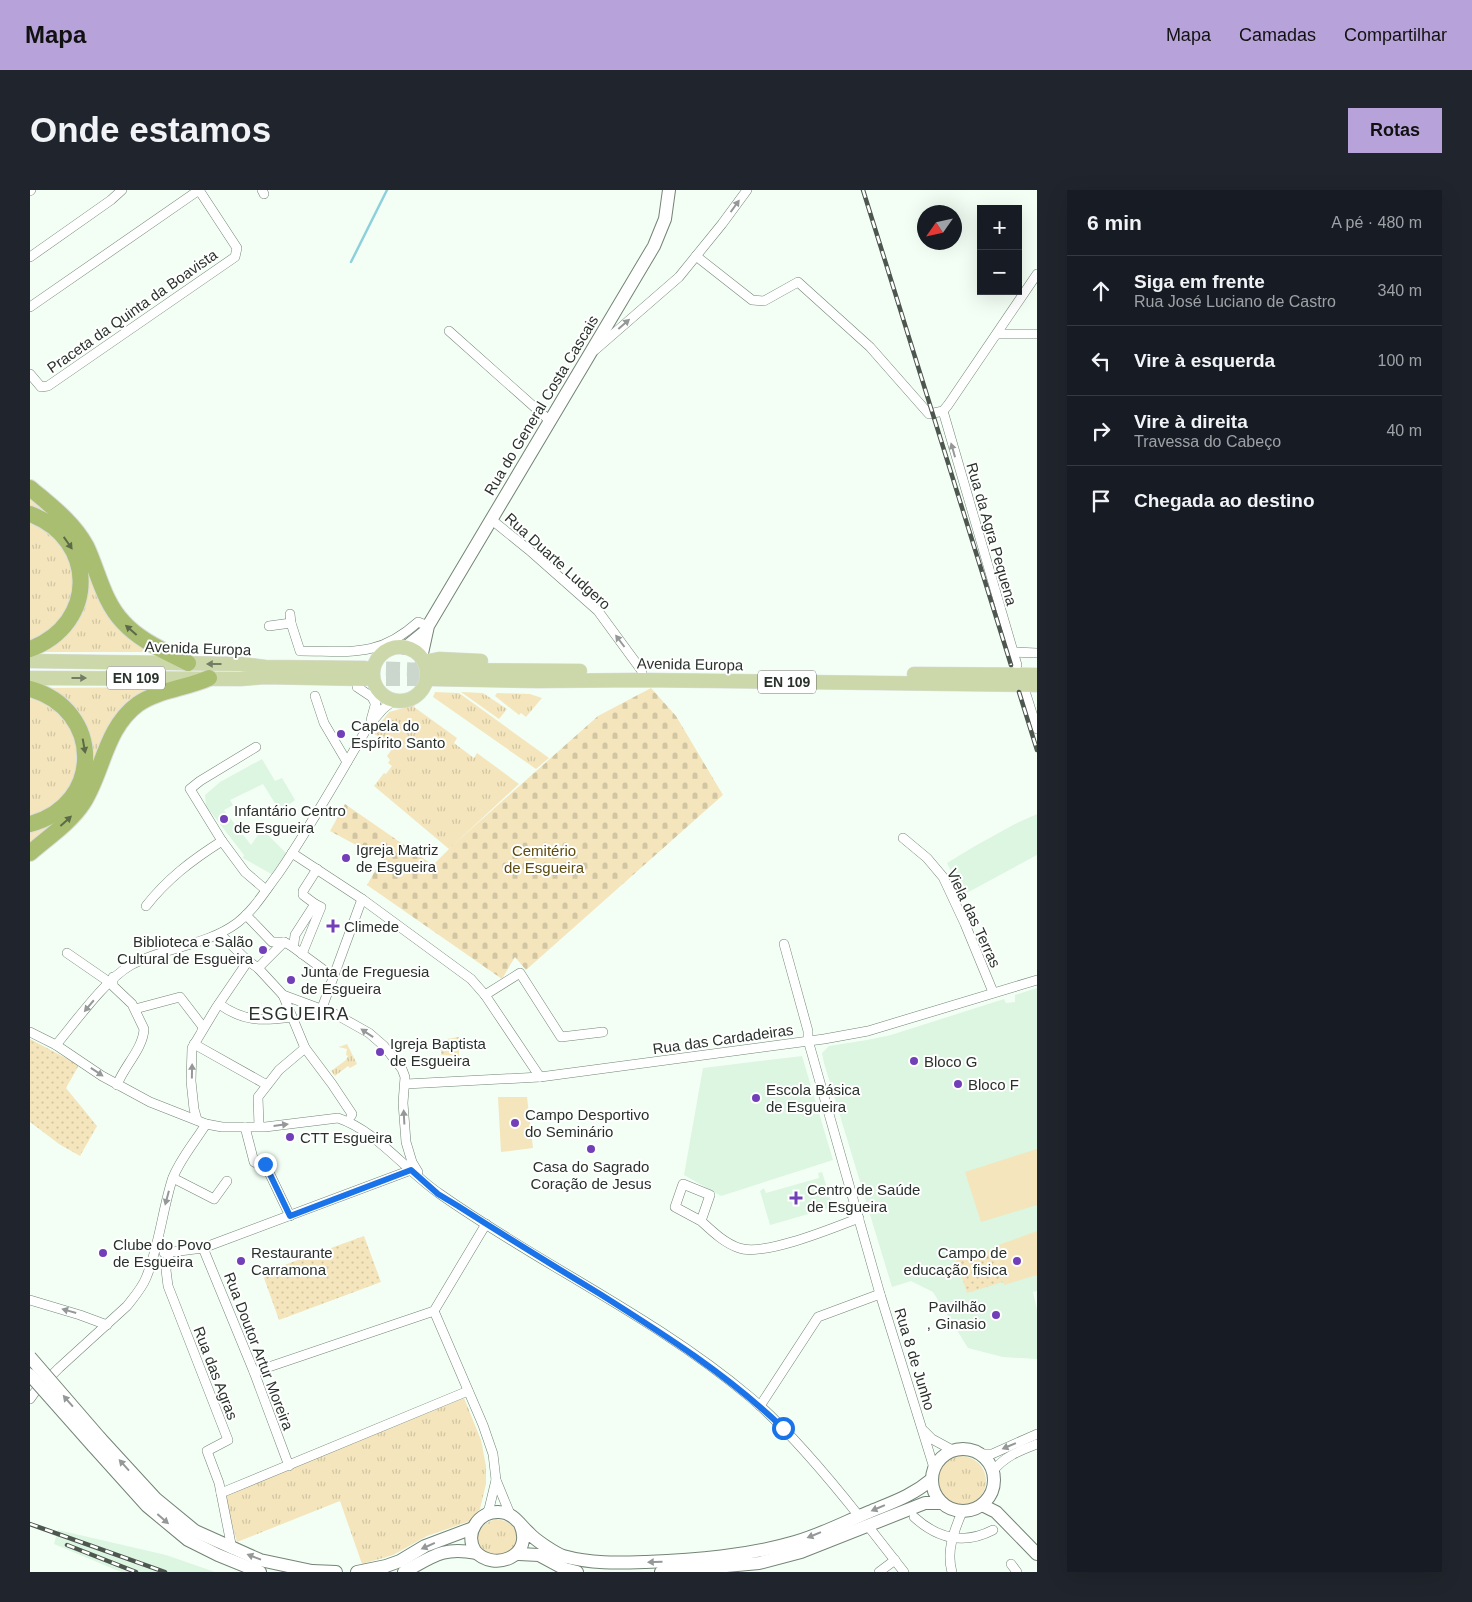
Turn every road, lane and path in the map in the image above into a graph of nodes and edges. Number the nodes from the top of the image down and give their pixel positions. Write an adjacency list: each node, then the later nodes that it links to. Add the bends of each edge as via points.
1 (122, 190): 6 (street)
2 (199, 190): 8 (street); 13 (street, Praceta da Quinta da Boavista, via 237,248 235,257 48,386 41,387)
3 (668, 190): 12 (main road, Rua do General Costa Cascais, via 665,219 654,246)
4 (747, 190): 5 (street, one-way to 4)
5 (696, 256): 12 (street, one-way to 5, via 678,277); 14 (street, via 752,300 764,301 798,282 870,347 929,414)
6 (30, 257)
7 (1037, 274): 10 (street)
8 (30, 307)
9 (449, 331): 15 (street)
10 (998, 334): 11 (street); 14 (street)
11 (1037, 334)
12 (588, 356): 15 (main road, Rua do General Costa Cascais)
13 (30, 374)
14 (943, 411): 23 (street, Rua da Agra Pequena, one-way to 14)
15 (550, 421): 18 (main road, Rua do General Costa Cascais)
16 (30, 488): 27 (highway, one-way to 16, via 144,640 122,622 109,603 79,534)
17 (30, 514): 22 (highway, one-way to 22, via 56,528 69,543 78,564 80,589 66,625 50,640)
18 (492, 520): 20 (main road, Rua do General Costa Cascais); 31 (street, Rua Duarte Ludgero, one-way to 18, via 598,611)
19 (269, 626): 20 (street, via 290,619 300,651 366,651 399,638 418,622)
20 (427, 633): 21 (main road, Rua do General Costa Cascais); 30 (main road, Rua do General Costa Cascais); 30 (main road, via 433,655)
21 (405, 648): 25 (main road, via 396,648); 30 (main road)
22 (30, 649)
23 (1013, 652): 24 (street); 29 (street, Rua da Agra Pequena)
24 (1037, 653)
25 (380, 656): 28 (main road, via 367,659 264,659); 39 (main road, via 373,672)
26 (30, 661): 27 (main road, Avenida Europa / EN 109)
27 (188, 663): 28 (main road, Avenida Europa / EN 109, one-way to 27)
28 (241, 664): 36 (main road, Avenida Europa / EN 109)
29 (1017, 665)
30 (430, 666): 33 (main road, Avenida Europa / EN 109); 33 (main road, via 518,663); 40 (main road)
31 (642, 671): 32 (main road, Avenida Europa / EN 109); 33 (main road, Avenida Europa / EN 109)
32 (1037, 675)
33 (535, 676): 37 (main road, Avenida Europa / EN 109); 40 (main road, via 518,688 433,688)
34 (30, 678): 35 (main road, Avenida Europa / EN 109, one-way to 35)
35 (209, 678): 36 (main road, Avenida Europa / EN 109, via 264,684); 51 (highway, one-way to 35, via 82,804 93,786 112,736 132,709 152,697)
36 (362, 678): 39 (main road); 43 (street)
37 (1031, 688): 45 (street)
38 (30, 689): 48 (highway, one-way to 48, via 67,709 80,730 85,749 82,779 68,802 54,814)
39 (378, 689): 42 (main road); 43 (street)
40 (421, 691): 42 (main road, via 409,699)
41 (315, 696): 47 (street, via 324,723)
42 (394, 700): 44 (street)
43 (376, 705): 44 (street)
44 (369, 725): 47 (street)
45 (1037, 730)
46 (256, 747): 50 (street, via 190,789)
47 (347, 762): 52 (street)
48 (30, 824)
49 (903, 838): 69 (street, Viela das Terras, via 943,877)
50 (222, 841): 54 (street, via 244,872); 56 (street, via 181,869)
51 (30, 853)
52 (292, 853): 53 (street); 54 (street)
53 (317, 869): 55 (street); 57 (street, via 303,891)
54 (266, 890): 58 (street)
55 (362, 899): 70 (street, via 471,979); 73 (street)
56 (146, 906)
57 (315, 909): 60 (street, via 295,935 294,943); 63 (street)
58 (246, 915): 59 (street); 60 (street, via 272,942)
59 (220, 934): 64 (street); 67 (street, via 144,959)
60 (287, 944): 63 (street); 65 (street)
61 (784, 944): 79 (street, Rua 8 de Junho)
62 (67, 953): 67 (street)
63 (302, 954): 66 (street)
64 (248, 961): 65 (street); 72 (street)
65 (258, 968): 71 (street)
66 (328, 972)
67 (111, 980): 74 (street); 81 (street, one-way to 81)
68 (1037, 980): 69 (street, Rua das Cardadeiras)
69 (993, 992): 79 (street, Rua das Cardadeiras, via 868,1031)
70 (485, 994): 78 (street, via 520,973 561,1037); 83 (street)
71 (284, 995): 73 (street); 75 (street)
72 (219, 1004): 75 (street, via 231,1012 256,1019); 76 (street)
73 (322, 1008): 85 (street, one-way to 73, via 402,1069 384,1046 369,1033)
74 (135, 1009): 76 (street, via 180,997); 86 (street, via 144,1034)
75 (292, 1017): 82 (street)
76 (202, 1030): 80 (street)
77 (30, 1032): 81 (street)
78 (603, 1032)
79 (808, 1040): 83 (street, Rua das Cardadeiras); 99 (street, Rua 8 de Junho)
80 (194, 1044): 84 (street); 88 (street, one-way to 80, via 192,1082)
81 (56, 1045): 86 (street, one-way to 86)
82 (305, 1048): 84 (street); 87 (street)
83 (540, 1078): 85 (street, Rua das Cardadeiras)
84 (267, 1084): 90 (street, via 258,1097)
85 (406, 1084): 92 (street, one-way to 85, via 403,1104)
86 (117, 1085): 88 (street)
87 (351, 1116)
88 (197, 1120): 89 (street)
89 (206, 1124): 91 (street); 95 (street)
90 (259, 1126): 91 (street); 93 (street, one-way to 93, via 338,1118 348,1121)
91 (245, 1127): 98 (street, via 254,1162 265,1164)
92 (408, 1150): 93 (street); 97 (street)
93 (395, 1156): 94 (street)
94 (411, 1170): 97 (street); 98 (street)
95 (173, 1178): 96 (street, via 214,1199); 103 (street, one-way to 103)
96 (227, 1181)
97 (425, 1182): 101 (street, via 438,1194)
98 (290, 1216): 102 (street)
99 (859, 1218): 100 (street, via 768,1249 753,1250 724,1240); 105 (street, Rua 8 de Junho)
100 (701, 1222): 100 (street, via 710,1195 683,1184 675,1207)
101 (486, 1224): 107 (street); 114 (street, via 669,1337)
102 (203, 1248): 104 (street); 110 (street, Rua Doutor Artur Moreira)
103 (155, 1252): 104 (street); 108 (street, via 146,1279 136,1295)
104 (168, 1253): 126 (street, Rua das Agras, via 168,1286 228,1440 207,1450)
105 (880, 1294): 114 (street, via 818,1317); 115 (street, Rua 8 de Junho)
106 (30, 1300): 108 (street, one-way to 106)
107 (434, 1311): 110 (street); 112 (street)
108 (107, 1325): 113 (street)
109 (30, 1357): 117 (main road, one-way to 109, bridge)
110 (254, 1372): 121 (street, Rua Doutor Artur Moreira)
111 (30, 1375): 117 (main road, bridge)
112 (468, 1391): 121 (street); 124 (street, via 493,1454)
113 (30, 1399)
114 (760, 1406): 133 (street)
115 (924, 1431): 119 (street, Rua 8 de Junho); 123 (street, Rua 8 de Junho)
116 (1037, 1434): 120 (street, one-way to 120, via 992,1454)
117 (96, 1442): 139 (main road, one-way to 117, via 195,1531); 147 (main road, one-way to 147, via 147,1506 188,1540)
118 (1037, 1444): 122 (street, via 1010,1455)
119 (954, 1451): 120 (main road, via 970,1450); 123 (main road, via 940,1459)
120 (980, 1454): 122 (main road)
121 (289, 1466): 126 (street)
122 (993, 1471): 125 (main road)
123 (933, 1474): 127 (main road, via 933,1490); 133 (main road, one-way to 133, via 914,1493)
124 (496, 1480): 130 (street); 131 (street)
125 (992, 1492): 128 (main road); 138 (main road)
126 (221, 1493): 139 (street, Rua das Agras)
127 (942, 1504): 129 (main road); 133 (main road, via 925,1503)
128 (982, 1505): 129 (main road); 141 (main road, via 996,1512)
129 (962, 1512): 137 (street)
130 (486, 1514): 131 (main road); 135 (main road)
131 (510, 1514): 134 (main road)
132 (914, 1517): 137 (street, via 936,1534)
133 (863, 1521): 134 (main road, one-way to 134, via 756,1552 659,1562 598,1563 562,1555 530,1535); 142 (street); 146 (main road, via 801,1552 759,1563)
134 (520, 1524): 143 (main road, via 524,1543)
135 (474, 1528): 140 (main road, via 472,1543); 149 (main road, one-way to 149, via 425,1546 400,1561)
136 (993, 1530): 137 (street, via 982,1536)
137 (952, 1538): 156 (street)
138 (1037, 1541)
139 (232, 1548): 148 (main road, one-way to 139, via 283,1566)
140 (476, 1553): 145 (main road); 150 (main road, via 446,1551)
141 (1037, 1554)
142 (894, 1560): 154 (street); 155 (street)
143 (513, 1562): 145 (main road); 151 (main road, via 539,1555)
144 (1011, 1564): 157 (street)
145 (489, 1567)
146 (682, 1571): 153 (main road)
147 (260, 1572)
148 (336, 1572)
149 (357, 1572)
150 (404, 1572)
151 (577, 1572)
152 (661, 1572): 153 (main road)
153 (666, 1572)
154 (879, 1572)
155 (904, 1572)
156 (952, 1572)
157 (1017, 1572)

